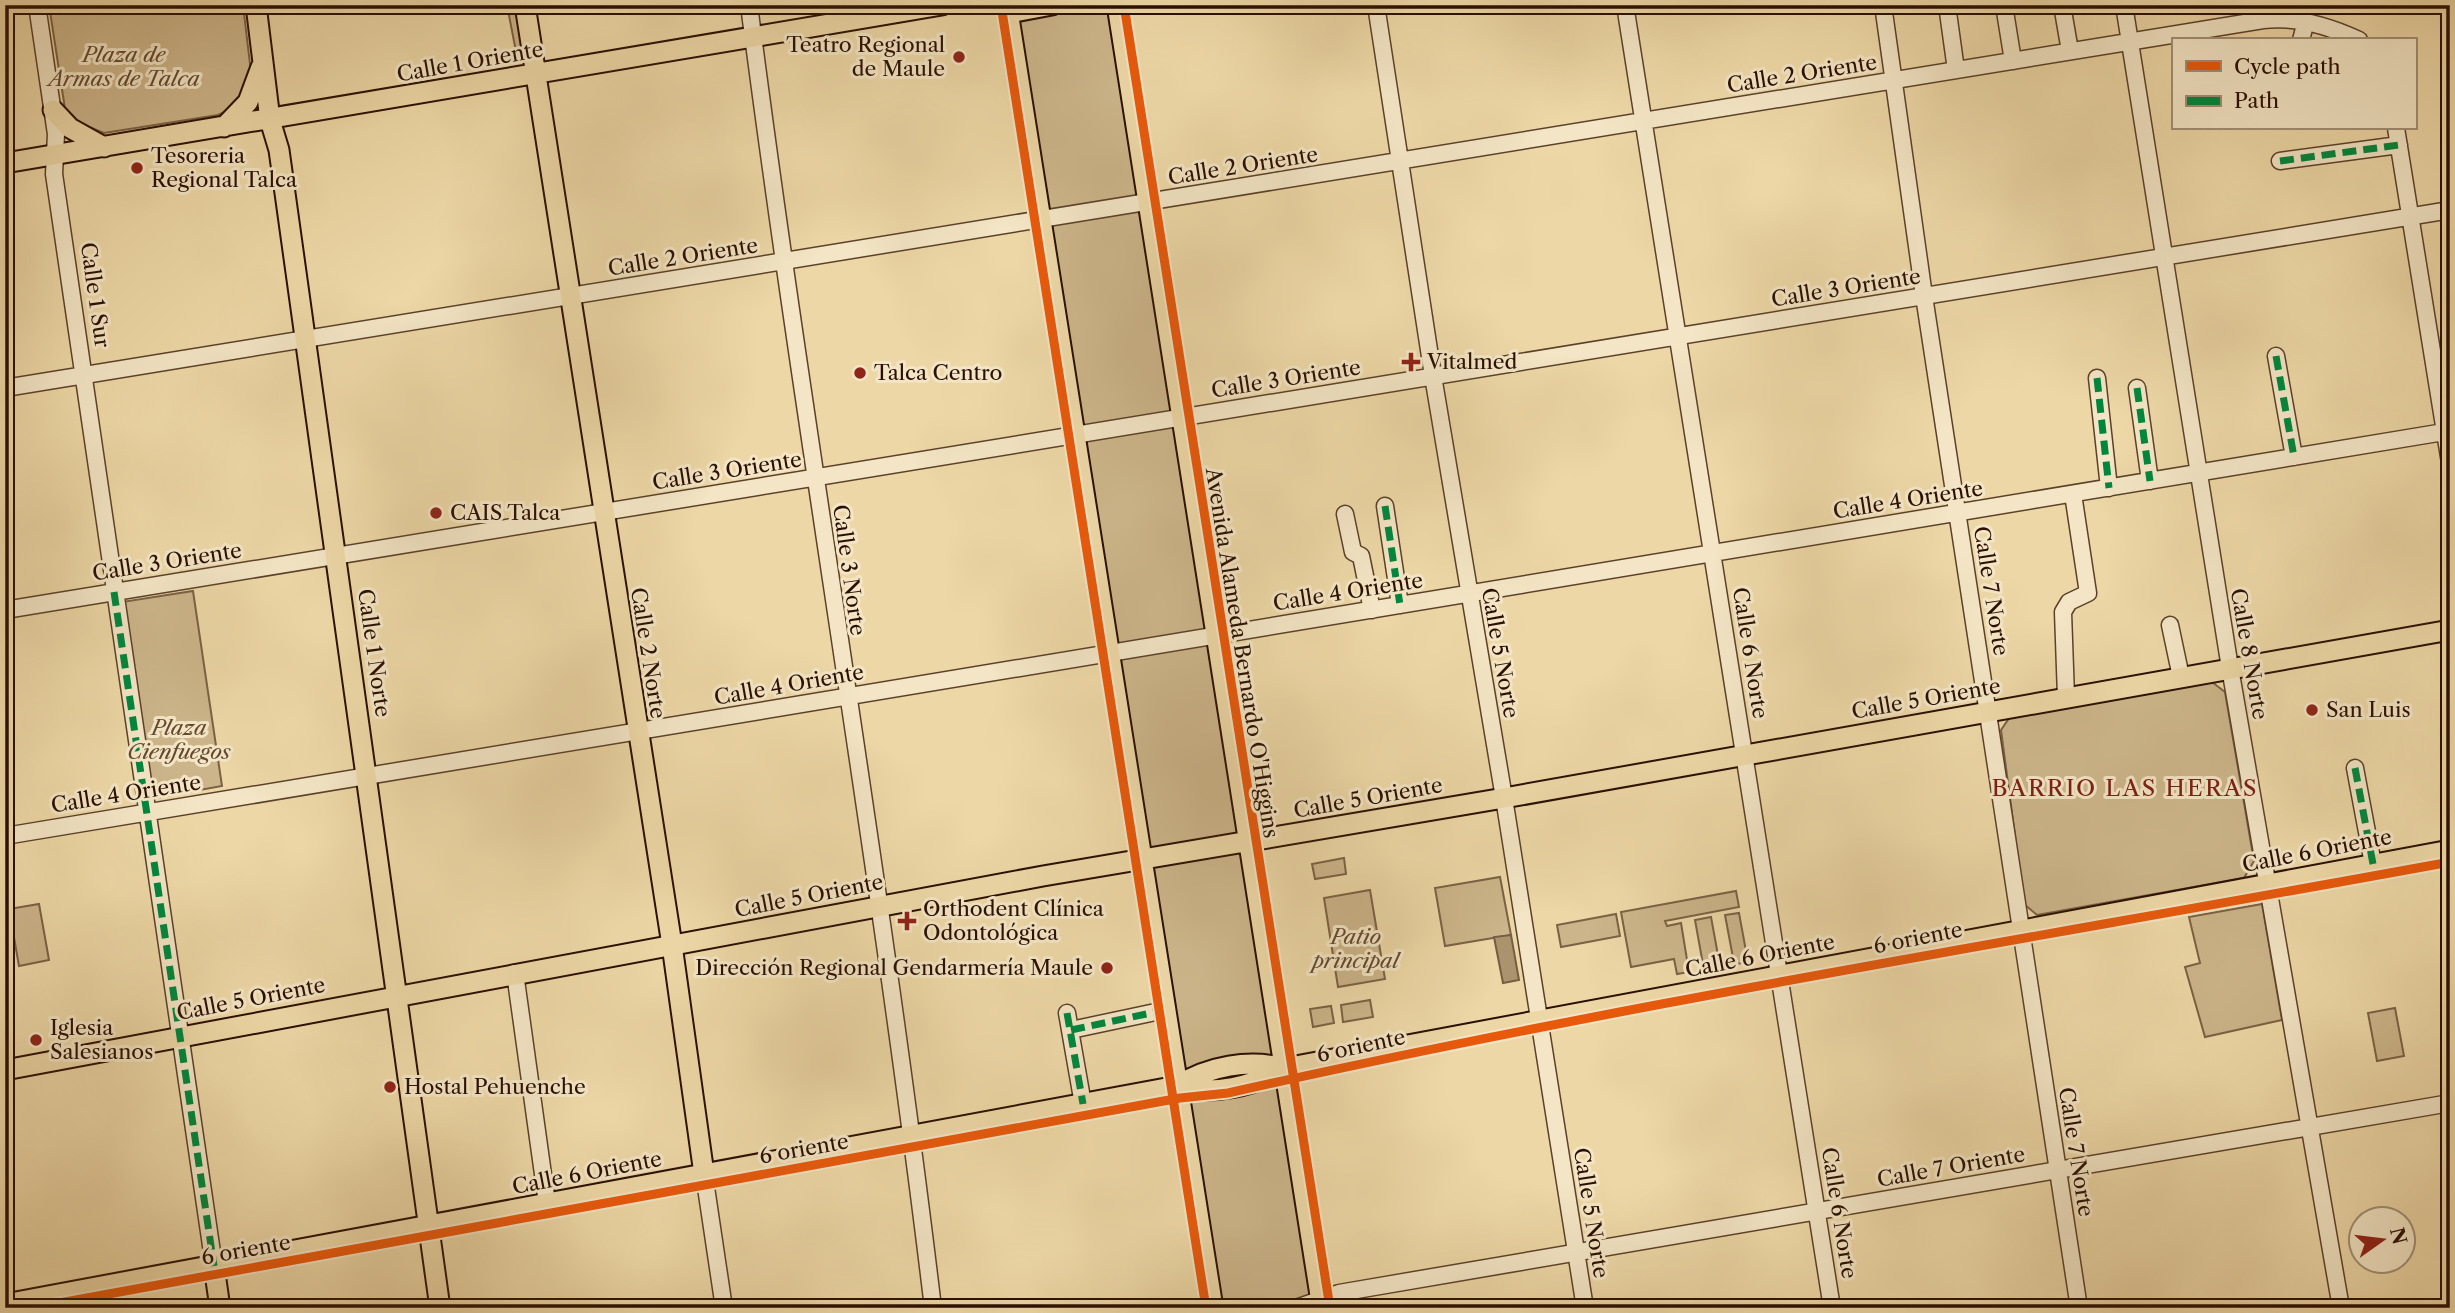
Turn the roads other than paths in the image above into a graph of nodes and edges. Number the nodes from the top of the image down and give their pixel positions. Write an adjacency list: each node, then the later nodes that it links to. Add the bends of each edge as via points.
1 (37, 5): 27 (street, Calle 1 Sur)
2 (256, 5): 22 (main road, Calle 1 Norte)
3 (524, 5): 25 (main road, Calle 2 Norte)
4 (749, 5): 17 (street, Calle 3 Norte)
5 (942, 5): 17 (main road, Calle 1 Oriente)
6 (1052, 5): 15 (main road)
7 (1117, 5): 38 (main road, Avenida Alameda Bernardo O'Higgins)
8 (1376, 5): 36 (street, Calle 5 Norte)
9 (1625, 5): 29 (street, Calle 6 Norte)
10 (1883, 5): 26 (street, Calle 7 Norte)
11 (1947, 5): 24 (street)
12 (2004, 5): 23 (street)
13 (2062, 5): 21 (street)
14 (2124, 5): 20 (street, Calle 8 Norte)
15 (1008, 9): 41 (main road)
16 (2306, 22): 18 (street); 19 (street, Calle 2 Oriente); 20 (street, Calle 2 Oriente, via 2263,20)
17 (753, 37): 25 (main road, Calle 1 Oriente); 43 (street, Calle 3 Norte)
18 (2302, 38)
19 (2353, 38)
20 (2130, 42): 21 (street, Calle 2 Oriente); 42 (street, Calle 8 Norte)
21 (2070, 51): 23 (street, Calle 2 Oriente)
22 (263, 59): 28 (main road, Calle 1 Norte); 30 (main road, via 248,102)
23 (2013, 61): 24 (street, Calle 2 Oriente)
24 (1956, 70): 26 (street, Calle 2 Oriente)
25 (535, 74): 28 (main road, Calle 1 Oriente); 44 (main road, Calle 2 Norte)
26 (1894, 80): 29 (street, Calle 2 Oriente); 45 (street, Calle 7 Norte)
27 (53, 110): 33 (main road, via 70,128); 34 (street, Calle 1 Sur)
28 (270, 120): 30 (main road, Calle 1 Oriente); 47 (main road, Calle 1 Norte, via 279,150)
29 (1643, 121): 36 (street, Calle 2 Oriente); 46 (street, Calle 6 Norte)
30 (224, 127): 33 (main road, Calle 1 Oriente)
31 (2396, 130): 32 (street)
32 (2399, 145): 35 (street); 40 (street)
33 (104, 146): 34 (main road, Calle 1 Oriente)
34 (54, 155): 37 (main road, Calle 1 Oriente); 49 (street, Calle 1 Sur)
35 (2280, 161)
36 (1402, 162): 38 (street, Calle 2 Oriente); 50 (street, Calle 5 Norte)
37 (5, 163)
38 (1148, 202): 41 (street, Calle 2 Oriente); 54 (main road, Avenida Alameda Bernardo O'Higgins)
39 (2450, 210): 40 (street, Calle 3 Oriente)
40 (2411, 216): 42 (street, Calle 3 Oriente); 55 (street)
41 (1042, 220): 43 (street, Calle 2 Oriente); 56 (main road)
42 (2164, 257): 45 (street, Calle 3 Oriente); 59 (street, Calle 8 Norte)
43 (782, 263): 44 (street, Calle 2 Oriente); 60 (street, Calle 3 Norte)
44 (568, 296): 47 (street, Calle 2 Oriente); 65 (main road, Calle 2 Norte)
45 (1924, 296): 46 (street, Calle 3 Oriente); 66 (street, Calle 7 Norte)
46 (1678, 336): 50 (street, Calle 3 Oriente); 68 (street, Calle 6 Norte)
47 (307, 339): 49 (street, Calle 2 Oriente); 69 (main road, Calle 1 Norte)
48 (2276, 356): 57 (street)
49 (83, 375): 52 (street, Calle 2 Oriente); 70 (street, Calle 1 Sur)
50 (1433, 376): 54 (street, Calle 3 Oriente); 71 (street, Calle 5 Norte)
51 (2097, 378): 62 (street)
52 (5, 388)
53 (2137, 388): 61 (street)
54 (1182, 417): 56 (street, Calle 3 Oriente); 77 (main road, Avenida Alameda Bernardo O'Higgins)
55 (2447, 432): 57 (street, Calle 4 Oriente); 58 (street)
56 (1075, 435): 60 (street, Calle 3 Oriente); 78 (main road)
57 (2294, 457): 59 (street, Calle 4 Oriente)
58 (2450, 463)
59 (2198, 473): 61 (street, Calle 4 Oriente); 79 (street, Calle 8 Norte)
60 (814, 477): 65 (street, Calle 3 Oriente); 81 (street, Calle 3 Norte)
61 (2150, 481): 62 (street, Calle 4 Oriente)
62 (2109, 488): 63 (street, Calle 4 Oriente)
63 (2073, 494): 66 (street, Calle 4 Oriente); 82 (street, via 2088,593 2069,602 2063,612)
64 (1385, 506): 72 (street)
65 (603, 512): 69 (street, Calle 3 Oriente); 84 (main road, Calle 2 Norte)
66 (1958, 513): 68 (street, Calle 4 Oriente); 83 (street, Calle 7 Norte)
67 (1345, 514): 74 (street, via 1353,552 1361,556 1364,565)
68 (1713, 554): 71 (street, Calle 4 Oriente); 85 (street, Calle 6 Norte)
69 (337, 555): 70 (street, Calle 3 Oriente); 87 (main road, Calle 1 Norte)
70 (114, 592): 73 (street, Calle 3 Oriente); 89 (street, Calle 1 Sur)
71 (1468, 594): 72 (street, Calle 4 Oriente); 88 (street, Calle 5 Norte)
72 (1400, 605): 74 (street, Calle 4 Oriente)
73 (5, 610)
74 (1372, 610): 77 (street, Calle 4 Oriente)
75 (2170, 625): 80 (street)
76 (2450, 630): 79 (main road, Calle 5 Oriente)
77 (1216, 636): 78 (street, Calle 4 Oriente); 91 (main road, Avenida Alameda Bernardo O'Higgins)
78 (1110, 652): 81 (street, Calle 4 Oriente); 93 (main road)
79 (2230, 668): 80 (main road, Calle 5 Oriente); 95 (street, Calle 8 Norte)
80 (2181, 677): 82 (main road, Calle 5 Oriente)
81 (846, 697): 84 (street, Calle 4 Oriente); 96 (street, Calle 3 Norte)
82 (2066, 697): 83 (main road, Calle 5 Oriente)
83 (1989, 711): 85 (main road, Calle 5 Oriente); 97 (street, Calle 7 Norte)
84 (638, 732): 87 (street, Calle 4 Oriente); 98 (main road, Calle 2 Norte)
85 (1745, 754): 88 (main road, Calle 5 Oriente); 100 (street, Calle 6 Norte)
86 (2355, 768): 94 (street)
87 (368, 776): 89 (street, Calle 4 Oriente); 101 (main road, Calle 1 Norte)
88 (1504, 798): 91 (main road, Calle 5 Oriente); 104 (street, Calle 5 Norte)
89 (146, 811): 90 (street, Calle 4 Oriente); 106 (street, Calle 1 Sur)
90 (5, 836)
91 (1248, 842): 93 (main road, Calle 5 Oriente); 107 (main road, Avenida Alameda Bernardo O'Higgins)
92 (2450, 850): 94 (main road, Calle 6 Oriente)
93 (1141, 859): 96 (main road, Calle 5 Oriente); 102 (main road)
94 (2373, 864): 95 (main road, Calle 6 Oriente)
95 (2267, 884): 97 (main road, Calle 6 Oriente); 112 (street, Calle 8 Norte)
96 (878, 906): 98 (main road, Calle 5 Oriente); 113 (street, Calle 3 Norte)
97 (2021, 930): 100 (main road, Calle 6 Oriente); 114 (street, Calle 7 Norte)
98 (672, 945): 99 (main road, Calle 5 Oriente); 115 (main road, Calle 2 Norte)
99 (515, 973): 101 (main road, Calle 5 Oriente); 116 (street)
100 (1780, 975): 104 (main road, Calle 6 Oriente); 117 (street, Calle 6 Norte)
101 (396, 995): 106 (main road, Calle 5 Oriente); 118 (main road, Calle 1 Norte)
102 (1165, 1010): 105 (street); 109 (main road)
103 (1067, 1013): 105 (street)
104 (1538, 1020): 107 (main road, Calle 6 Oriente); 119 (street, Calle 5 Norte)
105 (1071, 1030): 111 (street)
106 (180, 1035): 108 (main road, Calle 5 Oriente); 120 (street, Calle 1 Sur)
107 (1285, 1068): 109 (main road, Calle 6 Oriente, via 1226,1066); 121 (main road, Avenida Alameda Bernardo O'Higgins)
108 (5, 1070)
109 (1177, 1086): 111 (main road, Calle 6 Oriente); 127 (main road)
110 (2450, 1103): 112 (street, Calle 7 Oriente)
111 (1083, 1104): 113 (main road, Calle 6 Oriente)
112 (2308, 1128): 114 (street, Calle 7 Oriente); 132 (street, Calle 8 Norte)
113 (912, 1135): 115 (main road, Calle 6 Oriente); 126 (street, Calle 3 Norte)
114 (2057, 1170): 117 (street, Calle 7 Oriente); 131 (street, Calle 7 Norte)
115 (704, 1174): 116 (main road, Calle 6 Oriente); 125 (street, Calle 2 Norte)
116 (548, 1203): 118 (main road, Calle 6 Oriente)
117 (1817, 1212): 119 (street, Calle 7 Oriente); 130 (street, Calle 6 Norte)
118 (429, 1226): 120 (main road, Calle 6 Oriente); 124 (main road, Calle 1 Norte)
119 (1576, 1253): 121 (street, Calle 7 Oriente, via 1339,1293); 129 (street, Calle 5 Norte)
120 (214, 1266): 122 (main road, Calle 6 Oriente); 123 (main road)
121 (1322, 1303): 128 (street, Calle 7 Oriente)
122 (5, 1304)
123 (220, 1308)
124 (440, 1308)
125 (724, 1308)
126 (933, 1308)
127 (1213, 1308)
128 (1296, 1308)
129 (1585, 1308)
130 (1832, 1308)
131 (2079, 1308)
132 (2341, 1308)

